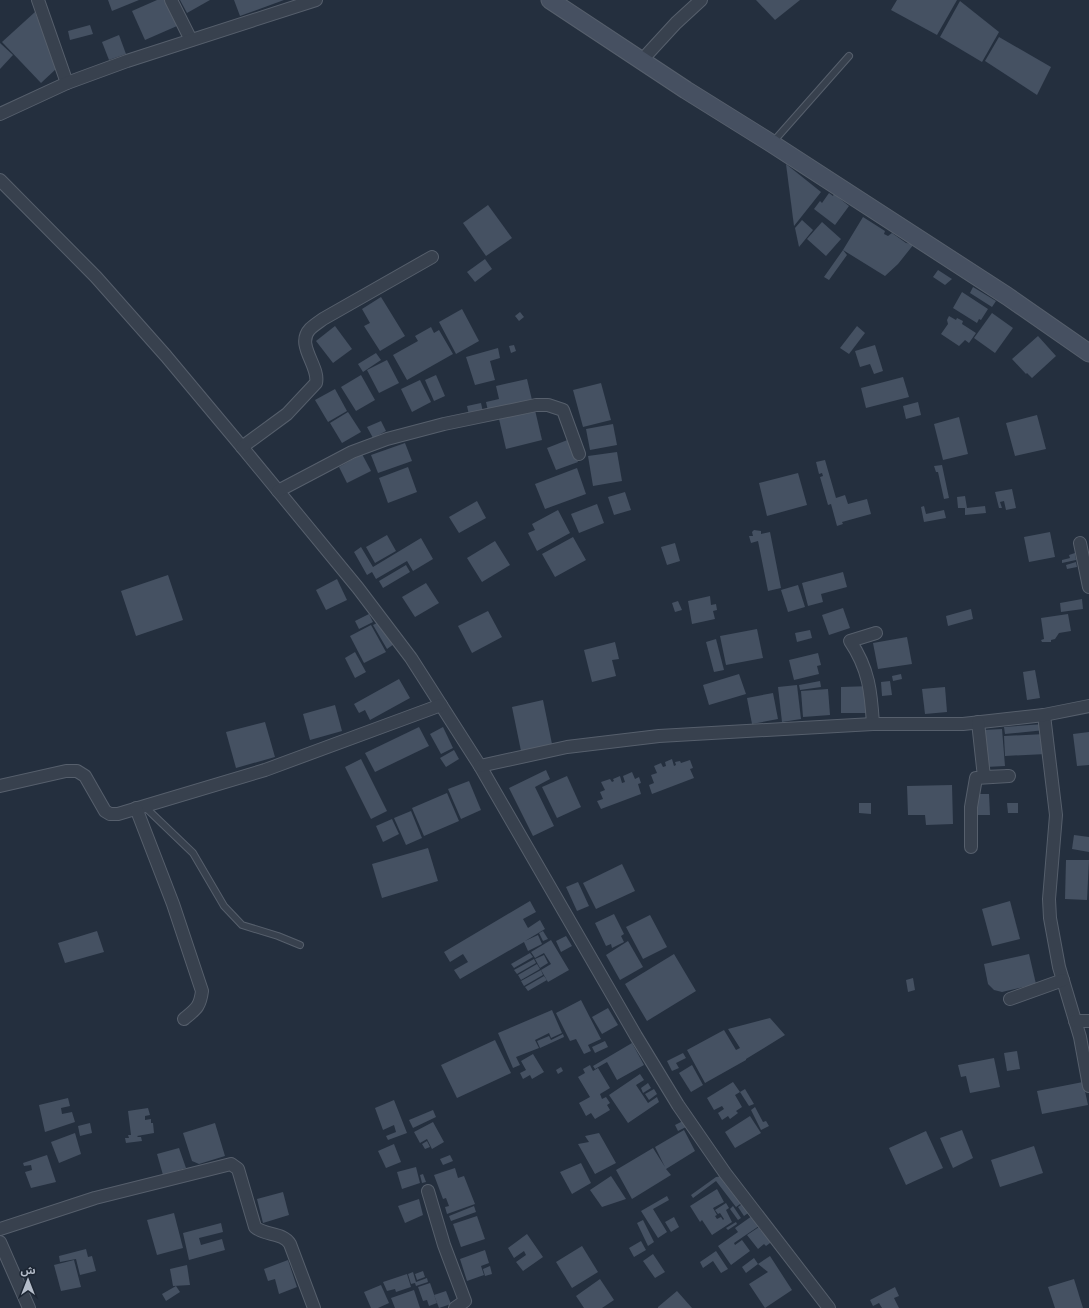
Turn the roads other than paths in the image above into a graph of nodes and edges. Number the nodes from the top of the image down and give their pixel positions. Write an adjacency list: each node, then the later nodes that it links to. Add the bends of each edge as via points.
1 (38, 0): 9 (street)
2 (171, 0): 6 (street)
3 (316, 0): 6 (street)
4 (550, 0): 8 (main road)
5 (701, 0): 8 (street, via 676,22)
6 (191, 40): 9 (street)
7 (849, 56): 11 (lane)
8 (642, 60): 11 (main road)
9 (67, 83): 10 (street)
10 (0, 114)
11 (771, 143): 14 (main road)
12 (0, 180): 15 (street, via 96,278)
13 (432, 257): 15 (street, via 310,328 306,347 316,372 316,383 287,414)
14 (1089, 352)
15 (242, 446): 17 (street)
16 (579, 454): 17 (street, via 563,410 548,405 536,405 387,439 352,452)
17 (278, 491): 21 (street, via 358,588 411,658)
18 (1080, 543): 19 (street)
19 (1089, 587)
20 (876, 633): 25 (street, via 850,641 859,654 868,676)
21 (441, 704): 26 (street); 28 (street, via 265,770)
22 (1089, 706): 23 (street)
23 (1044, 715): 24 (street); 31 (street, via 1056,815 1049,898 1050,918)
24 (978, 722): 25 (street); 29 (street, via 984,777 1009,776 976,778 971,807)
25 (873, 724): 26 (street, via 659,736 567,747)
26 (480, 766): 44 (street, via 678,1105 725,1173)
27 (0, 786): 28 (street, via 66,771 77,771 85,776 105,811 110,814)
28 (140, 807): 30 (lane, via 193,853 224,906 242,925); 33 (street, via 202,991 198,1008)
29 (971, 847)
30 (300, 945)
31 (1063, 980): 32 (street); 34 (street)
32 (1010, 999)
33 (184, 1019)
34 (1075, 1020): 35 (street); 36 (street)
35 (1089, 1021)
36 (1087, 1067): 37 (street)
37 (1089, 1086)
38 (428, 1191): 43 (street, via 444,1245 465,1301)
39 (0, 1229): 42 (street, via 95,1198 231,1164 238,1169 256,1227 285,1238 290,1244)
40 (0, 1242): 41 (street)
41 (29, 1308)
42 (314, 1308)
43 (455, 1308)
44 (829, 1308)

